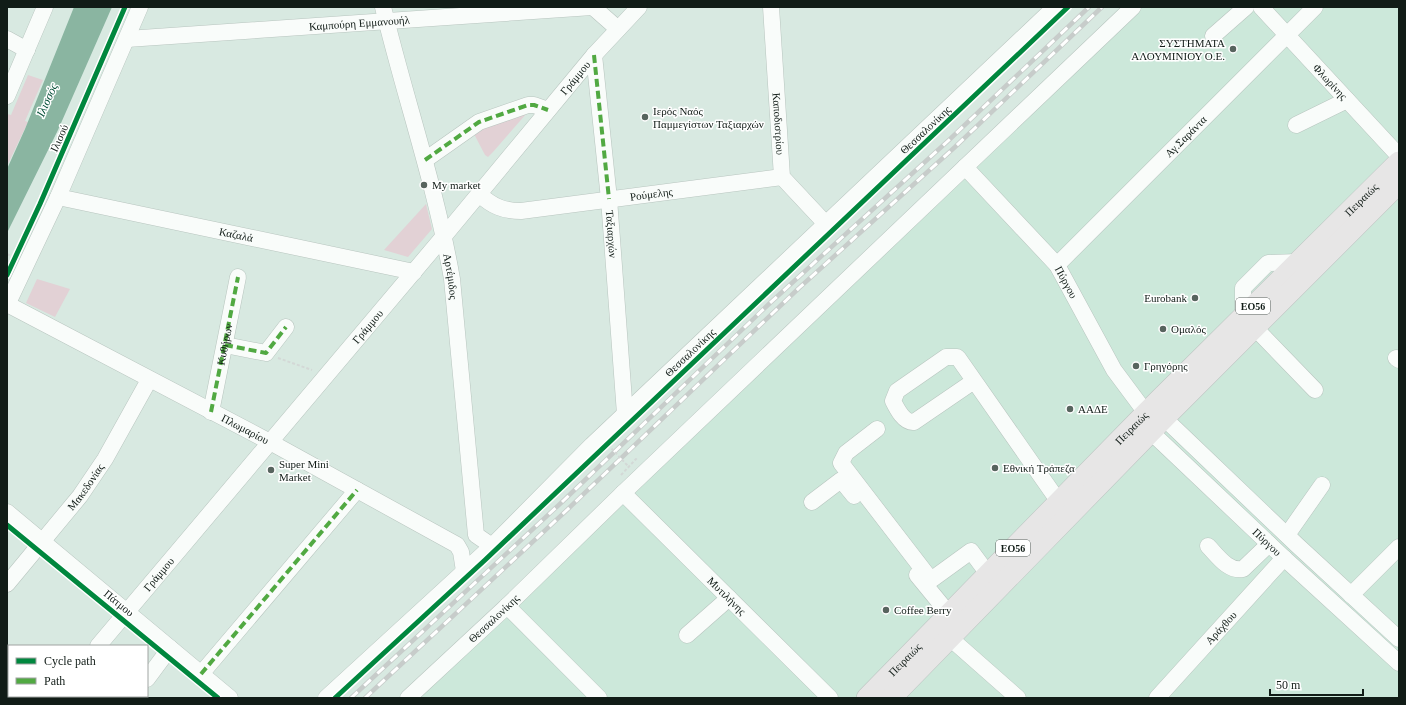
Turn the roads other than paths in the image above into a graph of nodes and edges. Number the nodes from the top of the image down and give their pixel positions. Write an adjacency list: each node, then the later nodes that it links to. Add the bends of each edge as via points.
1 (45, 7): 17 (street)
2 (140, 7): 16 (street, Ιλισού)
3 (593, 7): 11 (street, Καμπούρη Εμμανουήλ); 12 (street, Καμπούρη Εμμανουήλ)
4 (639, 7): 12 (street, Γράμμου)
5 (771, 7): 27 (street, Καποδιστρίου)
6 (1055, 7): 32 (street, Θεσσαλονίκης)
7 (1133, 7): 26 (street, Θεσσαλονίκης)
8 (1246, 7): 14 (street)
9 (1261, 7): 13 (street, Φλωρίνης)
10 (1315, 7): 13 (street, Αγ.Σαράντα)
11 (384, 14): 16 (street, Καμπούρη Εμμανουήλ); 24 (street, Αρτέμιδος)
12 (618, 29): 18 (street, Γράμμου)
13 (1287, 35): 20 (street, Φλωρίνης); 34 (street, Αγ.Σαράντα)
14 (1213, 36)
15 (7, 39): 17 (street)
16 (127, 39): 30 (street, Ιλισού)
17 (27, 50): 19 (street)
18 (594, 54): 21 (street, Γράμμου); 31 (street, Ταξιαρχών)
19 (7, 96)
20 (1347, 100): 22 (street); 23 (street, Φλωρίνης)
21 (548, 110): 24 (street, via 528,105 479,122); 29 (street, Γράμμου)
22 (1296, 126)
23 (1399, 156)
24 (424, 160): 33 (street, Αρτέμιδος)
25 (1399, 162): 38 (main road, Πειραιώς / ΕΟ56, via 1298,262)
26 (965, 167): 34 (street, Πύργου); 51 (street, Θεσσαλονίκης)
27 (782, 177): 31 (street, Ρούμελης); 32 (street)
28 (1399, 183): 38 (main road, Πειραιώς / ΕΟ56)
29 (478, 194): 31 (street, Ρούμελης, via 494,206 511,211); 33 (street, Γράμμου)
30 (58, 197): 35 (street, Καζαλά); 37 (street, Ιλισού)
31 (609, 199): 45 (street, Ταξιαρχών)
32 (826, 224): 45 (street, Θεσσαλονίκης)
33 (444, 236): 35 (street, Γράμμου); 55 (street, Αρτέμιδος, via 452,279)
34 (1057, 265): 46 (street, Πύργου, via 1114,370)
35 (414, 272): 48 (street, Γράμμου)
36 (238, 277): 40 (street, Κυθήρων)
37 (7, 305): 41 (street, Πλωμαρίου)
38 (1249, 322): 43 (street); 46 (main road, Πειραιώς / ΕΟ56)
39 (286, 327): 40 (street, via 266,353)
40 (225, 345): 44 (street, Κυθήρων)
41 (149, 380): 44 (street, Πλωμαρίου); 57 (street, Μακεδονίας, via 106,459 80,496)
42 (974, 381): 42 (street, via 959,359 950,356 897,391 893,401 904,418 914,422); 53 (street)
43 (1315, 390)
44 (211, 412): 48 (street, Πλωμαρίου)
45 (625, 414): 60 (street, Θεσσαλονίκης)
46 (1154, 421): 53 (main road, Πειραιώς / ΕΟ56); 56 (street, Πύργου); 58 (street, Πύργου); 73 (main road, Πειραιώς / ΕΟ56)
47 (877, 429): 65 (street, via 846,453 841,463 931,580 971,551)
48 (270, 442): 50 (street, Πλωμαρίου); 70 (street, Γράμμου)
49 (1322, 485): 56 (street)
50 (357, 490): 59 (street, Πλωμαρίου); 78 (street)
51 (623, 493): 68 (street, Μυτιλήνης); 69 (street, Θεσσαλονίκης)
52 (812, 502): 71 (street, via 841,480)
53 (1058, 502): 65 (main road, Πειραιώς / ΕΟ56)
54 (7, 512): 57 (street, Πάτμου)
55 (476, 535): 59 (street); 60 (street)
56 (1286, 535): 67 (street, Πύργου)
57 (42, 542): 66 (street, Μακεδονίας); 70 (street, Πάτμου)
58 (1269, 544): 61 (street, via 1243,569 1238,570 1230,568); 63 (street, Πύργου)
59 (457, 545): 64 (street, via 461,552)
60 (492, 546): 64 (street, Θεσσαλονίκης)
61 (1208, 546)
62 (1399, 547): 67 (street)
63 (1284, 558): 77 (street, Πύργου); 88 (street, Αράχθου)
64 (464, 572): 81 (street, Θεσσαλονίκης)
65 (988, 574): 71 (main road, Πειραιώς / ΕΟ56)
66 (7, 584)
67 (1351, 595): 74 (street, Πύργου)
68 (729, 598): 72 (street); 84 (street, Μυτιλήνης)
69 (507, 606): 82 (street, Θεσσαλονίκης); 83 (street)
70 (127, 612): 75 (street, Γράμμου); 76 (street, Πάτμου)
71 (949, 614): 85 (main road, Πειραιώς / ΕΟ56)
72 (687, 635)
73 (950, 638): 86 (main road, Πειραιώς / ΕΟ56); 87 (street)
74 (1399, 639)
75 (99, 645)
76 (170, 648): 78 (street, Πάτμου); 79 (street)
77 (1399, 663)
78 (201, 674): 80 (street, Πάτμου)
79 (148, 678)
80 (230, 698)
81 (326, 698)
82 (408, 698)
83 (599, 698)
84 (830, 698)
85 (867, 698)
86 (891, 698)
87 (1018, 698)
88 (1157, 698)

